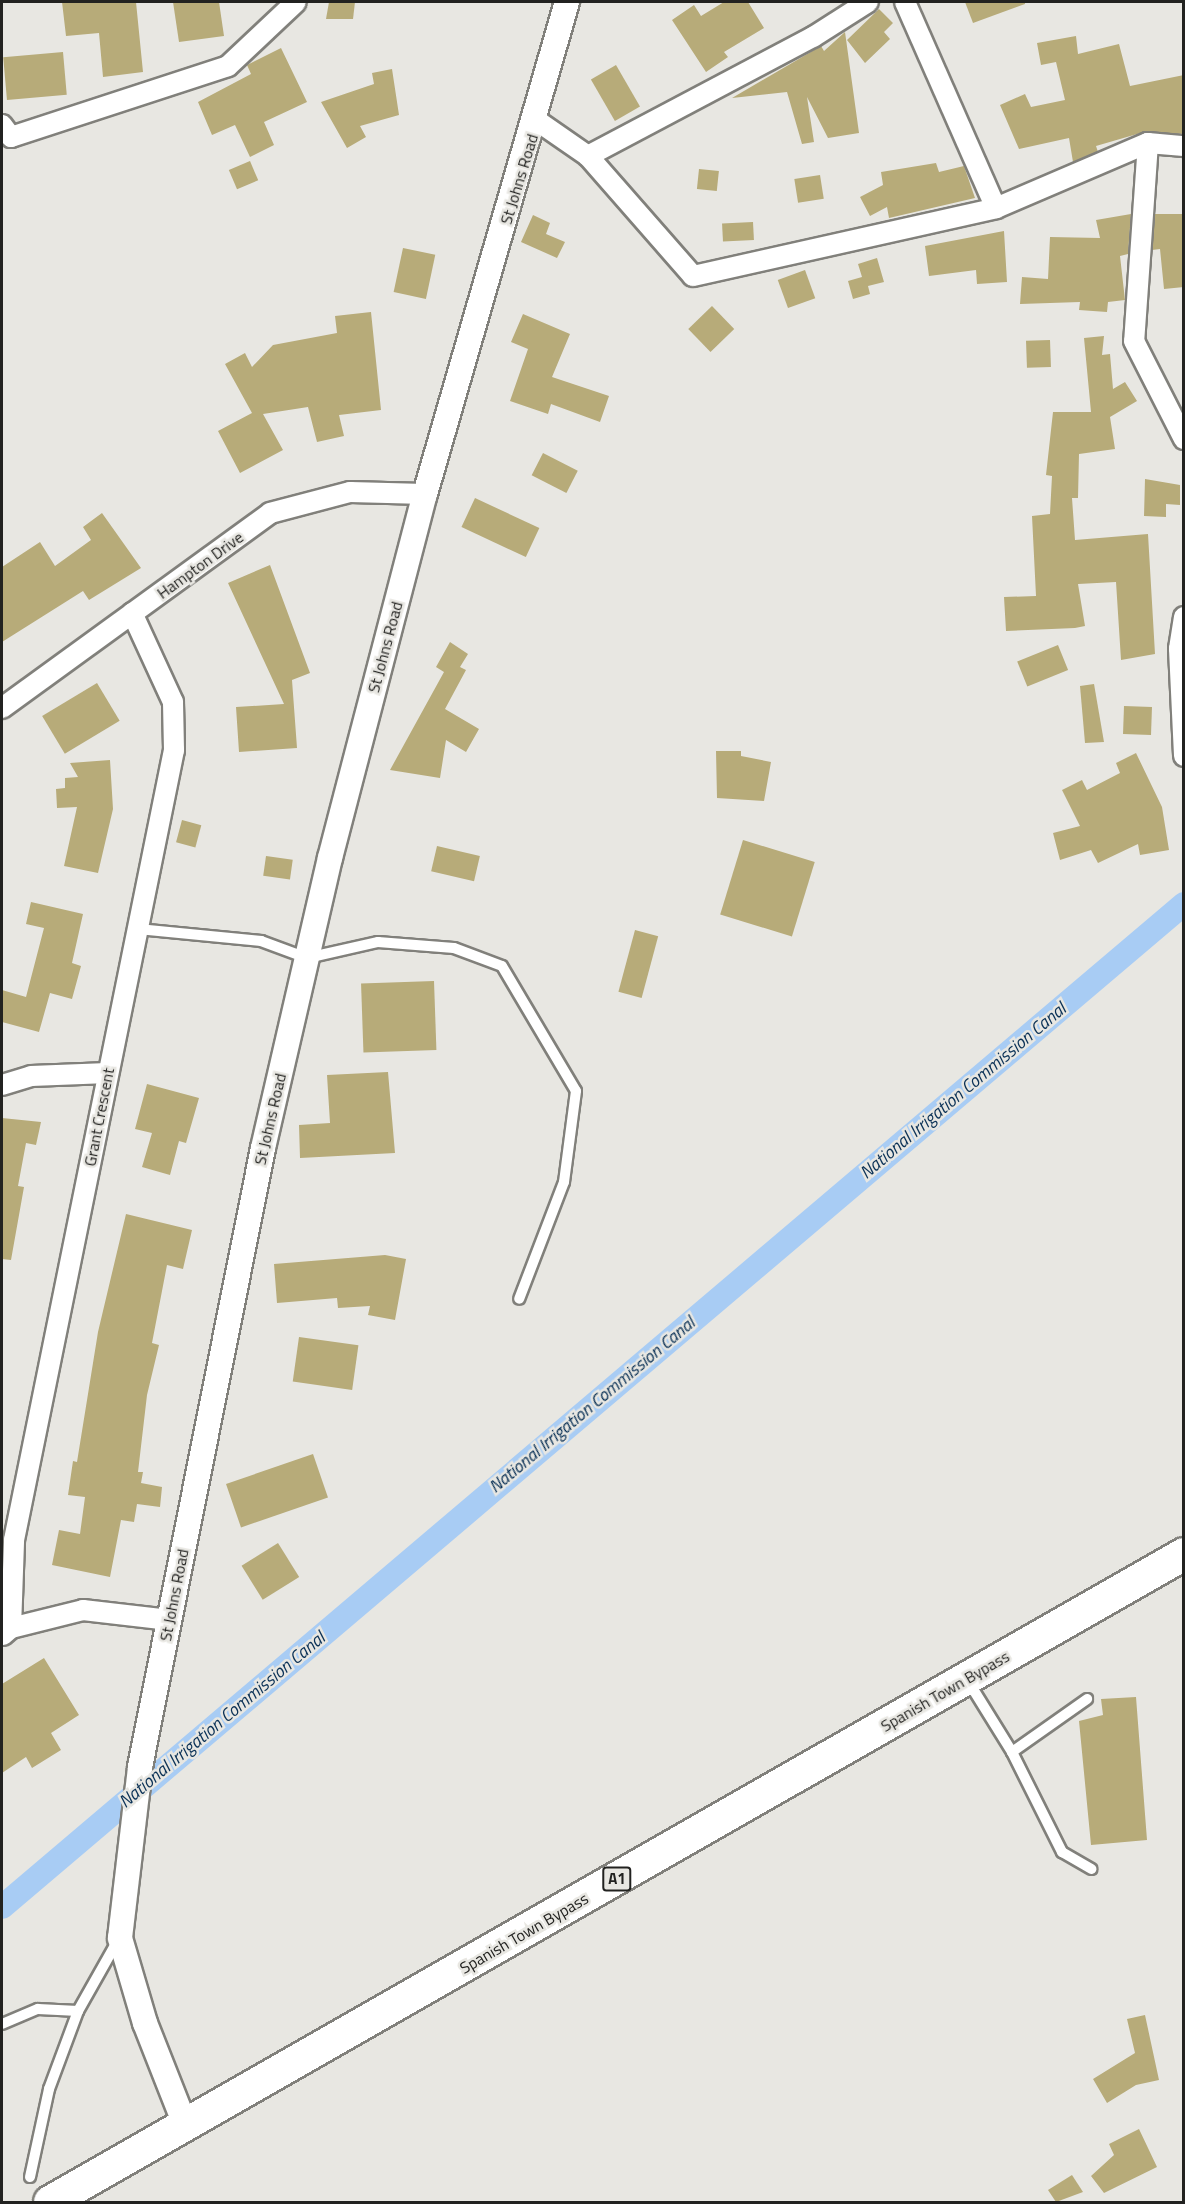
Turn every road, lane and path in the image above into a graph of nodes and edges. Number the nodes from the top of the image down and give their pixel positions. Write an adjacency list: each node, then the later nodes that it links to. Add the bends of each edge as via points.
1 (296, 2): 6 (street, via 228,66)
2 (567, 2): 5 (street, St Johns Road)
3 (868, 2): 9 (street, via 813,37)
4 (905, 2): 10 (street)
5 (536, 120): 9 (street); 12 (street, St Johns Road)
6 (6, 131)
7 (1148, 143): 8 (street); 10 (street); 11 (street, via 1134,341)
8 (1184, 146)
9 (588, 156): 10 (street, via 693,276)
10 (996, 208)
11 (1184, 439)
12 (425, 494): 13 (street, Hampton Drive, via 350,492 270,513); 18 (street, St Johns Road)
13 (132, 613): 15 (street, Hampton Drive); 17 (street, Grant Crescent, via 173,702 174,750)
14 (1184, 616): 16 (street, via 1179,649)
15 (2, 708)
16 (1184, 756)
17 (138, 929): 18 (lane, via 261,941); 19 (street, Grant Crescent)
18 (307, 958): 21 (lane, via 378,942 454,948 502,966 576,1091 564,1182); 24 (street, St Johns Road, via 263,1148)
19 (108, 1073): 20 (street, via 31,1076); 22 (street, Grant Crescent)
20 (2, 1085)
21 (519, 1299)
22 (8, 1539): 25 (street, Grant Crescent)
23 (1184, 1554): 26 (main road, Spanish Town Bypass / A1)
24 (169, 1620): 25 (street, via 83,1610); 30 (street, St Johns Road, via 140,1767)
25 (6, 1632)
26 (966, 1679): 28 (lane); 33 (main road, Spanish Town Bypass / A1)
27 (1087, 1699): 28 (lane)
28 (1012, 1752): 29 (lane, via 1062,1852)
29 (1092, 1869)
30 (120, 1938): 31 (lane); 33 (street, St Johns Road, via 145,2023)
31 (78, 2011): 32 (lane, via 38,2008); 34 (lane, via 49,2089)
32 (2, 2025)
33 (186, 2127): 35 (main road, Spanish Town Bypass / A1)
34 (30, 2177)
35 (50, 2202)

